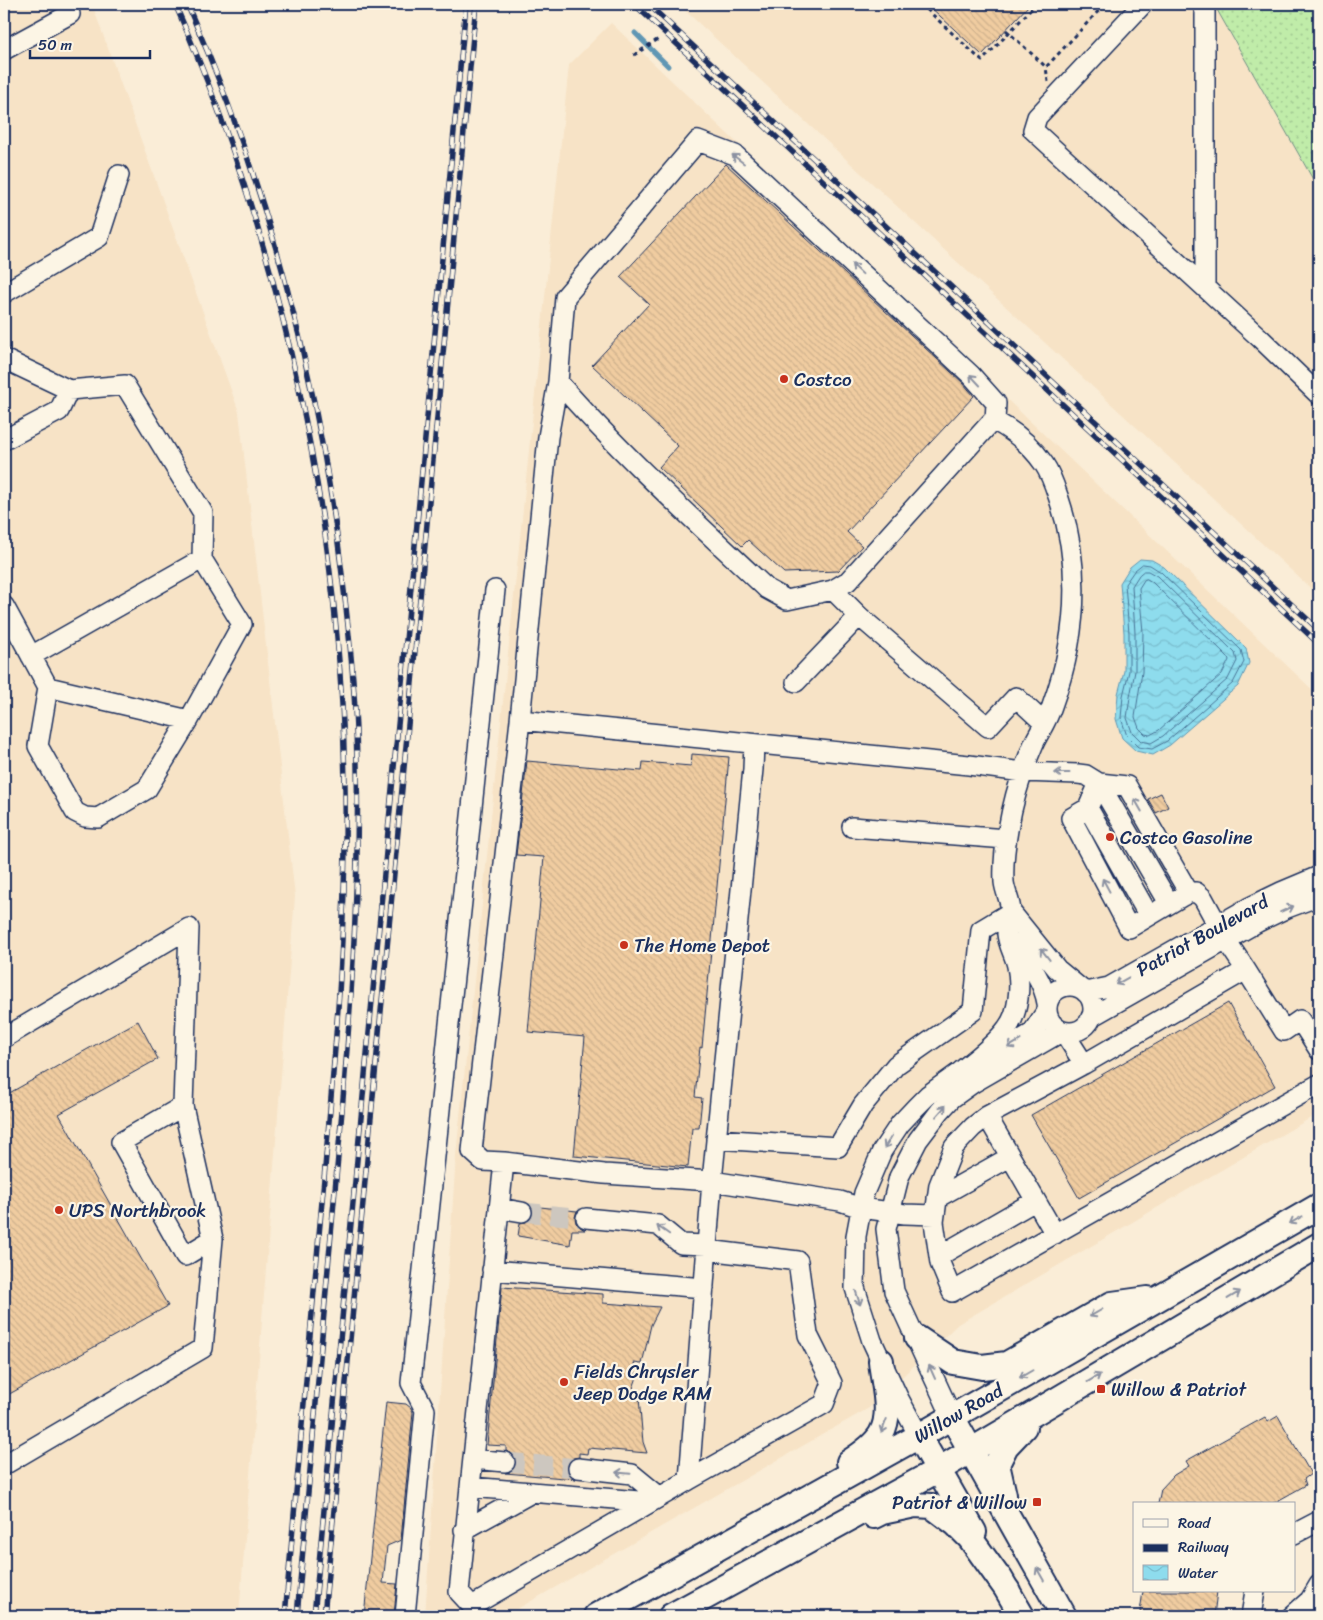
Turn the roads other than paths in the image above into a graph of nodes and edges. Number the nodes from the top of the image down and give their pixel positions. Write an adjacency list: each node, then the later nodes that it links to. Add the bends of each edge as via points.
1 (1126, 4): 6 (street, via 1061,72)
2 (1143, 4): 6 (street)
3 (1202, 4): 8 (street, via 1205,11)
4 (70, 14): 5 (street)
5 (4, 50)
6 (1056, 89): 8 (street, via 1037,117 1033,130)
7 (119, 175): 9 (street, via 99,237)
8 (1205, 287): 13 (street)
9 (4, 293)
10 (4, 359): 12 (street)
11 (558, 382): 14 (street, one-way to 11, via 996,403 971,375 735,156 698,142 565,296); 18 (street, via 643,472 767,589 787,600); 25 (street, via 547,446)
12 (69, 390): 15 (street, via 59,411); 16 (street, via 125,385 202,513)
13 (1319, 395)
14 (995, 421): 18 (street, via 848,581); 26 (street, via 1022,439 1045,466 1061,506 1072,552 1073,616 1069,648 1052,708)
15 (4, 440)
16 (202, 559): 21 (street); 24 (street, via 242,624)
17 (495, 590): 94 (street, via 411,1383 424,1410)
18 (833, 590): 20 (street)
19 (4, 606): 21 (street)
20 (859, 616): 22 (street); 26 (street, via 988,727 1016,697)
21 (31, 656): 23 (street)
22 (796, 682)
23 (48, 687): 24 (street); 24 (street, via 38,746 75,812 85,817 98,818 147,789)
24 (190, 720)
25 (520, 720): 27 (street); 53 (street, via 472,1152 483,1161)
26 (1044, 722): 28 (street)
27 (754, 744): 28 (street); 51 (street)
28 (1023, 772): 29 (street, one-way to 28, via 1086,775); 31 (street)
29 (1099, 783): 33 (street, one-way to 29, via 1127,786); 35 (street); 35 (street, one-way to 29, via 1129,928 1071,818 1088,808)
30 (852, 827): 31 (street)
31 (1006, 839): 36 (street, via 1004,884)
32 (1319, 876): 38 (street, Patriot Boulevard, via 1248,908)
33 (1189, 893): 35 (street); 38 (street, via 1196,892 1203,898)
34 (1319, 896): 38 (street, Patriot Boulevard, one-way to 34)
35 (1169, 903)
36 (1011, 912): 37 (street); 40 (street, one-way to 36, via 1057,969); 51 (street, via 981,930 973,1011 896,1065 863,1105 838,1147)
37 (1007, 933): 41 (street, via 1039,978); 47 (street, via 1017,967 1016,1006 1008,1027)
38 (1222, 933): 39 (street); 40 (street, Patriot Boulevard, one-way to 40, via 1110,987); 42 (street, Patriot Boulevard)
39 (1246, 970): 45 (street, via 1284,1030 1300,1020); 46 (street)
40 (1082, 990): 41 (street, Patriot Boulevard, via 1073,986 1060,988 1050,997); 42 (street, via 1092,1003)
41 (1047, 1006): 43 (street, via 1051,1023); 47 (street, Patriot Boulevard, one-way to 47, via 1032,1034)
42 (1089, 1020): 43 (street, Patriot Boulevard, via 1077,1031); 46 (street)
43 (1064, 1031): 46 (street); 61 (street, Patriot Boulevard, one-way to 43, via 899,1177 918,1140 952,1098)
44 (4, 1038): 49 (street, via 189,928)
45 (1319, 1050)
46 (1091, 1060): 50 (street)
47 (960, 1072): 59 (street, Patriot Boulevard, one-way to 59, via 928,1095 900,1124 882,1151)
48 (1319, 1084): 63 (street)
49 (183, 1106): 64 (street); 64 (street, via 121,1142 185,1256)
50 (987, 1116): 52 (street); 56 (street, via 954,1147 939,1185)
51 (716, 1139): 54 (street)
52 (1010, 1157): 55 (street); 56 (street)
53 (504, 1162): 54 (street, via 604,1174); 58 (street)
54 (712, 1181): 59 (street, via 840,1201); 66 (street)
55 (1036, 1201): 63 (street); 67 (street)
56 (936, 1206): 61 (street, via 905,1214); 67 (street, via 934,1222)
57 (1319, 1206): 70 (main road, Willow Road, one-way to 70)
58 (499, 1208): 60 (street); 68 (street)
59 (861, 1208): 61 (street); 72 (street, Patriot Boulevard, one-way to 72, via 856,1236 855,1288)
60 (522, 1212)
61 (890, 1212): 71 (street, Patriot Boulevard, via 886,1229 894,1291)
62 (586, 1218): 66 (street, one-way to 62, via 682,1244 658,1225)
63 (1055, 1234): 67 (street, via 952,1292)
64 (213, 1239): 79 (street, via 203,1348)
65 (1319, 1245): 73 (main road, Willow Road, one-way to 65)
66 (707, 1248): 69 (street); 82 (street, via 798,1261 808,1335 832,1382 824,1404)
67 (939, 1256)
68 (492, 1270): 69 (street); 77 (street)
69 (704, 1288): 82 (street)
70 (1160, 1298): 71 (main road, one-way to 71, via 1112,1304 1007,1364 982,1367 954,1362); 74 (main road, Willow Road, one-way to 74)
71 (917, 1338): 74 (street, Patriot Boulevard, one-way to 71)
72 (881, 1361): 75 (street, Patriot Boulevard); 93 (main road, one-way to 93, via 888,1417 881,1434 866,1450 816,1486 651,1578)
73 (1052, 1403): 76 (main road, Willow Road); 87 (main road, via 1018,1432 997,1464)
74 (952, 1417): 75 (main road, Willow Road); 76 (main road, Patriot Boulevard)
75 (919, 1436): 81 (main road, Patriot Boulevard); 93 (main road, Willow Road)
76 (970, 1451): 81 (main road, Willow Road); 87 (main road, Patriot Boulevard)
77 (473, 1459): 78 (street); 83 (street)
78 (504, 1462)
79 (4, 1465)
80 (578, 1468): 85 (street, one-way to 80, via 632,1474)
81 (938, 1470): 91 (main road, Patriot Boulevard); 96 (main road, Willow Road)
82 (689, 1480): 85 (street)
83 (470, 1487): 84 (street); 88 (street)
84 (533, 1492): 85 (street); 88 (street)
85 (655, 1499): 88 (street, via 472,1606 459,1592)
86 (1319, 1521): 89 (street)
87 (1012, 1526): 99 (main road, Patriot Boulevard, one-way to 87)
88 (464, 1530)
89 (1296, 1533)
90 (1318, 1589): 101 (street)
91 (1008, 1591): 97 (main road, via 956,1524 932,1506 915,1505 882,1512 716,1604); 98 (main road, Patriot Boulevard)
92 (1255, 1592): 100 (street)
93 (618, 1603): 95 (main road, Willow Road)
94 (405, 1616)
95 (596, 1616)
96 (671, 1616)
97 (688, 1616)
98 (1022, 1616)
99 (1064, 1616)
100 (1251, 1616)
101 (1292, 1616)

